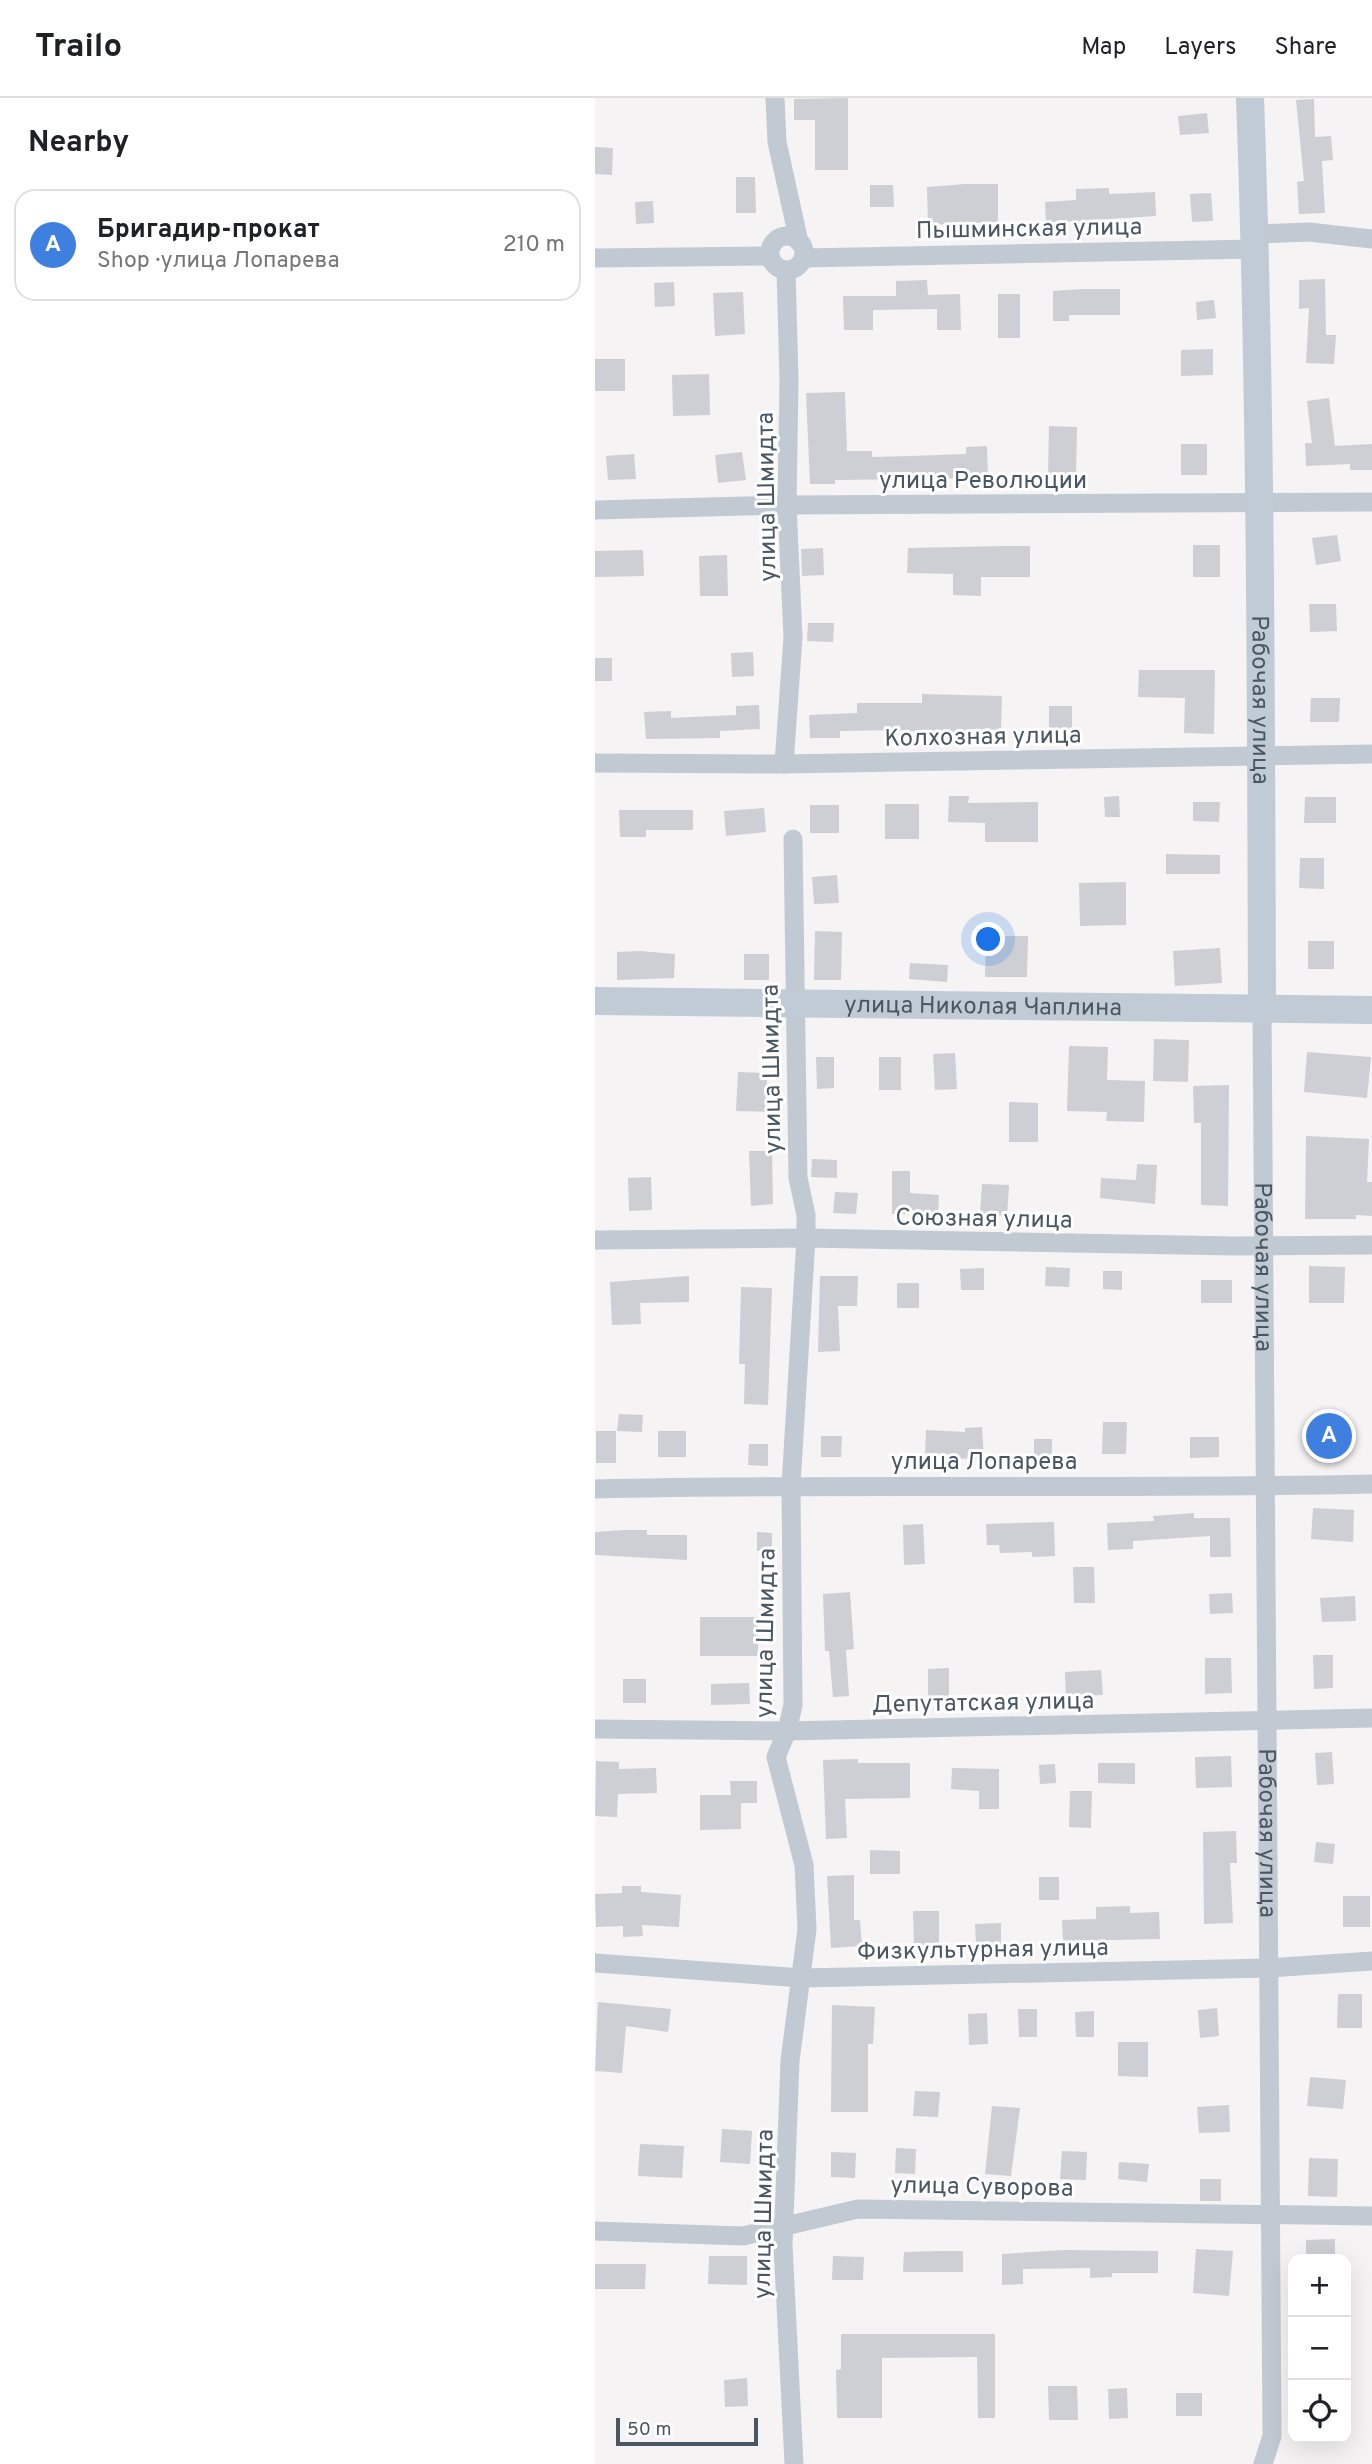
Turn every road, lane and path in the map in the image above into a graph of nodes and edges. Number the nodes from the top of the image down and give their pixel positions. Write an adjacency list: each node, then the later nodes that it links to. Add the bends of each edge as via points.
1 (775, 98): 5 (street, via 777,142)
2 (1250, 98): 4 (street, Рабочая улица)
3 (1372, 239): 4 (street, Пышминская улица, via 1310,232)
4 (1255, 241): 5 (street, Пышминская улица); 10 (street, Рабочая улица)
5 (801, 250): 6 (street, via 787,237 780,238); 8 (street, via 797,267)
6 (770, 256): 7 (street); 8 (street, via 775,266)
7 (595, 258)
8 (786, 270): 11 (street, улица Шмидта)
9 (1372, 502): 10 (street, улица Революции)
10 (1258, 503): 11 (street, улица Революции); 13 (street, Рабочая улица)
11 (787, 505): 12 (street, улица Революции); 16 (street, улица Шмидта, via 793,638)
12 (595, 510)
13 (1262, 754): 14 (street, Колхозная улица); 16 (street, Колхозная улица); 21 (street, Рабочая улица)
14 (1372, 754)
15 (595, 763): 16 (street, Колхозная улица)
16 (784, 764)
17 (793, 839): 19 (street, улица Шмидта)
18 (595, 1001): 19 (street, улица Николая Чаплина)
19 (793, 1003): 21 (street, улица Николая Чаплина); 22 (street, улица Шмидта, via 798,1178)
20 (1372, 1010): 21 (street, улица Николая Чаплина)
21 (1262, 1011): 25 (street, Рабочая улица)
22 (806, 1238): 23 (street, Союзная улица); 25 (street, Союзная улица); 27 (street, улица Шмидта)
23 (595, 1240)
24 (1372, 1245): 25 (street, Союзная улица)
25 (1263, 1246): 28 (street, Рабочая улица)
26 (1372, 1484): 28 (street, улица Лопарева)
27 (791, 1485): 28 (street, улица Лопарева); 29 (street, улица Лопарева); 33 (street, улица Шмидта, via 793,1705)
28 (1264, 1487): 31 (street, Рабочая улица)
29 (595, 1489)
30 (1372, 1718): 31 (street, Депутатская улица)
31 (1265, 1720): 33 (street, Депутатская улица); 36 (street, Рабочая улица)
32 (595, 1729): 33 (street, Депутатская улица)
33 (787, 1731): 37 (street, улица Шмидта, via 776,1757 804,1864 807,1929)
34 (1372, 1962): 36 (street, Физкультурная улица)
35 (595, 1963): 37 (street, Физкультурная улица)
36 (1268, 1968): 37 (street, Физкультурная улица); 38 (street, Рабочая улица)
37 (801, 1978): 40 (street, улица Шмидта, via 790,2061)
38 (1269, 2215): 39 (street, улица Суворова); 40 (street, улица Суворова, via 858,2209); 43 (street, Рабочая улица, via 1272,2436)
39 (1372, 2216)
40 (784, 2228): 41 (street, улица Суворова, via 743,2236); 42 (street, улица Шмидта)
41 (595, 2231)
42 (794, 2464)
43 (1263, 2464)

